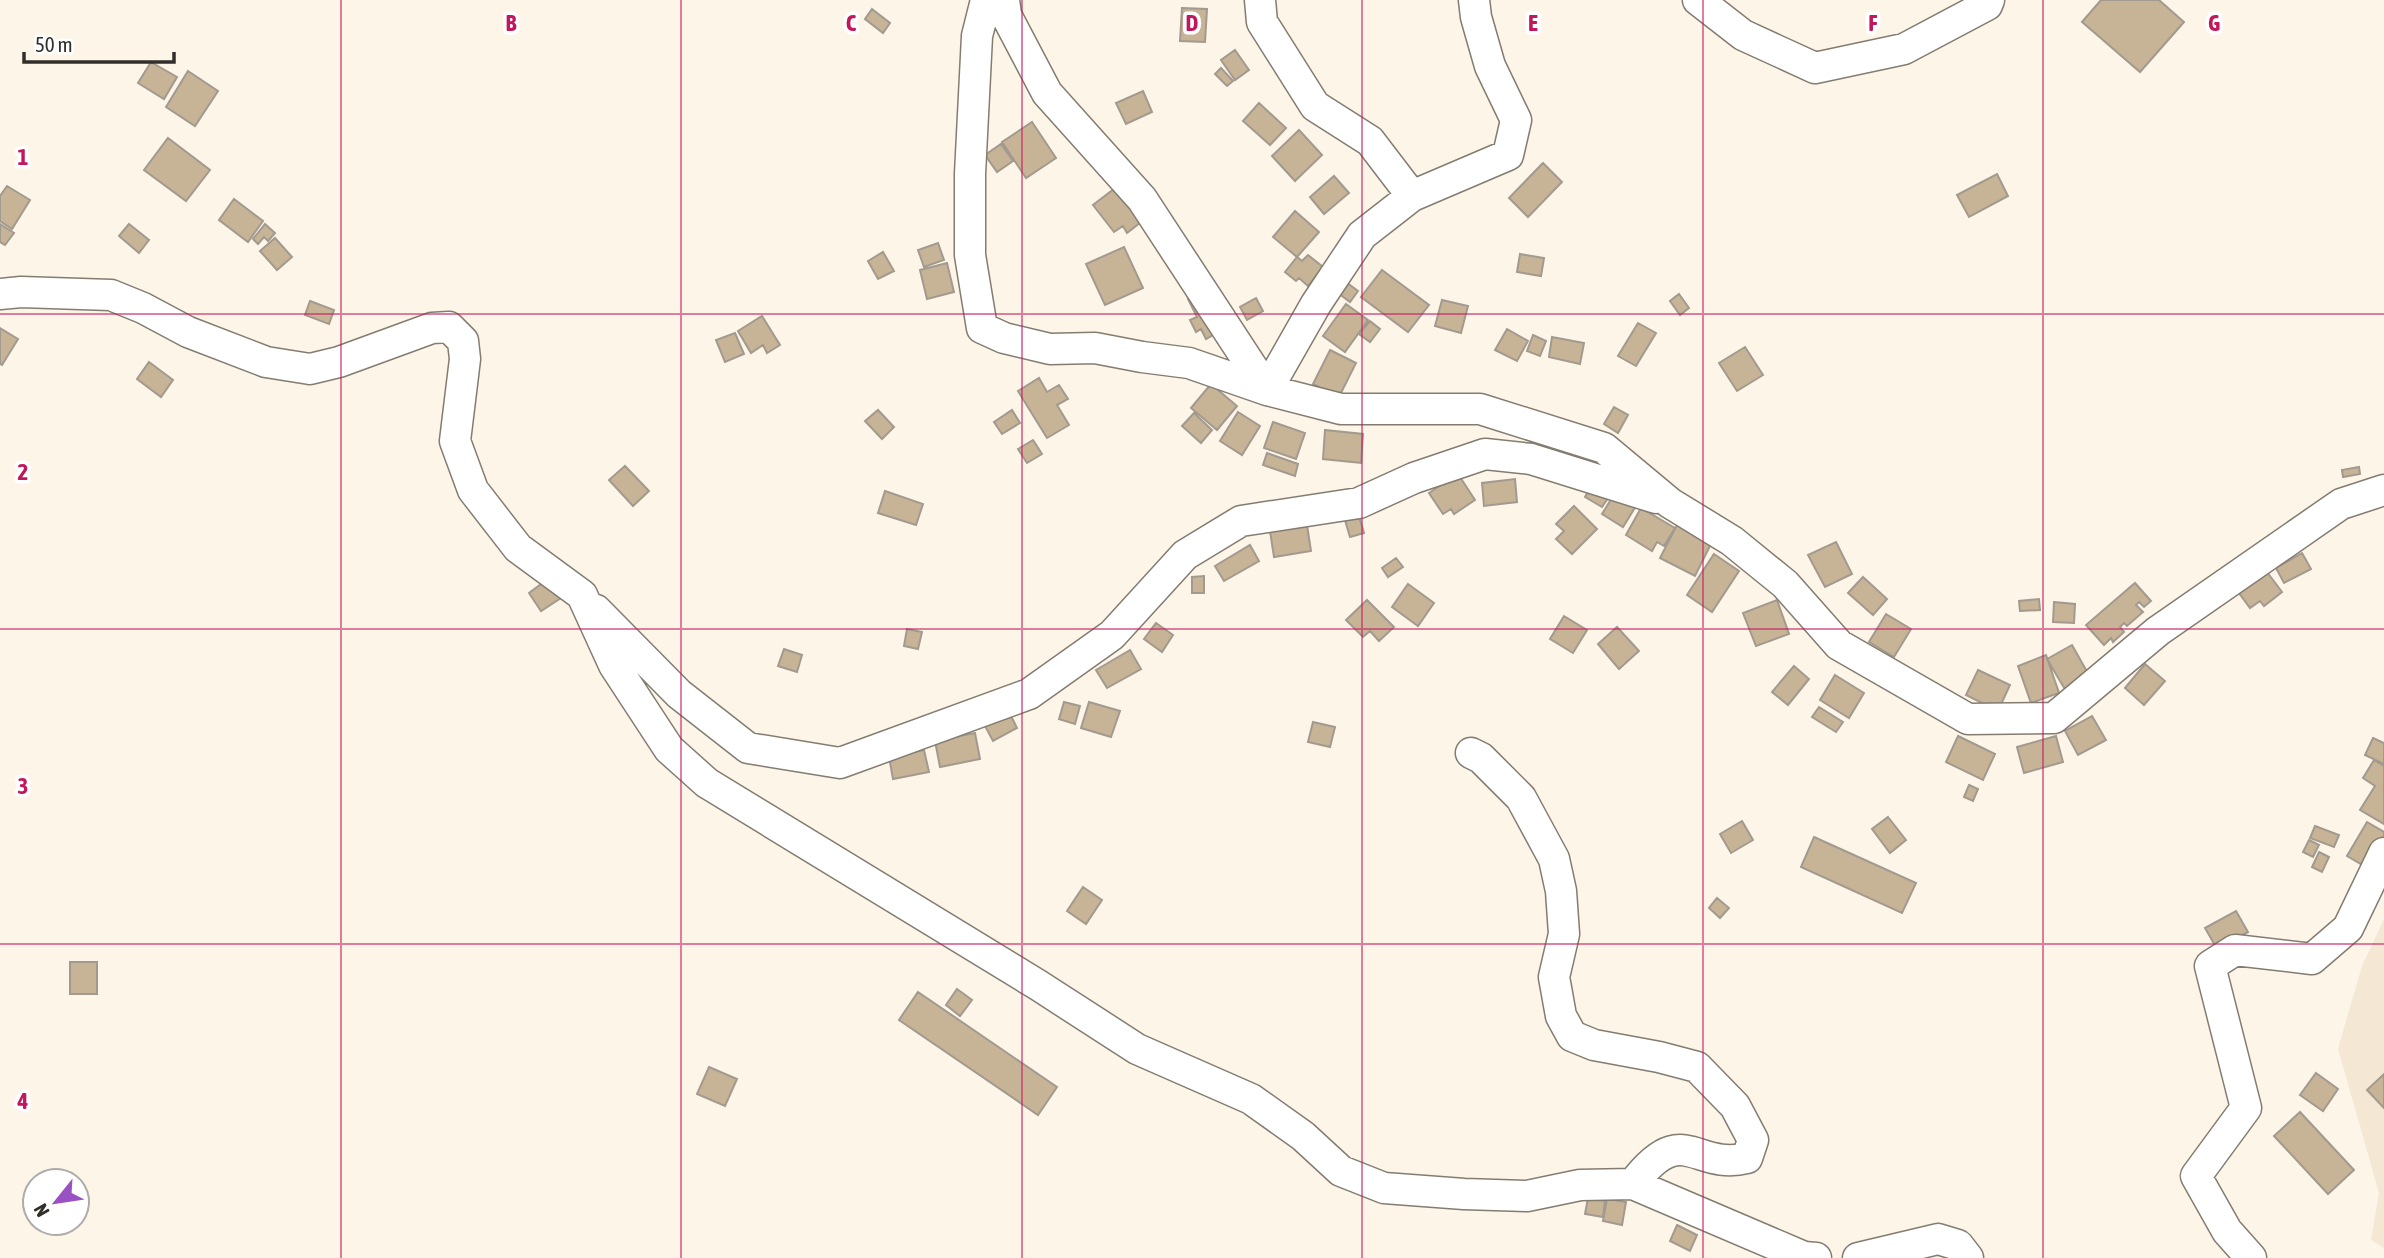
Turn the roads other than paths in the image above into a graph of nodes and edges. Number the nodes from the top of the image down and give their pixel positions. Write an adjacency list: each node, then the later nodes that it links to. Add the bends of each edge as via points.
1 (986, 0): 9 (street, via 977,36 970,174 970,255 982,328 1050,349 1095,348 1189,363)
2 (1004, 0): 9 (street, via 1006,15 1047,93 1142,199)
3 (1260, 0): 7 (street, via 1262,22 1315,106 1370,141)
4 (1699, 0): 5 (street, via 1743,35 1815,68 1904,49)
5 (1989, 0)
6 (1470, 6): 7 (street, via 1490,66 1516,120 1508,155)
7 (1412, 196): 9 (street, via 1362,235)
8 (0, 294): 12 (street, via 111,295 266,362 310,369 432,328 449,327 463,341 456,441 473,490 518,548)
9 (1267, 390): 11 (street, via 1341,409 1480,410 1604,448)
10 (2384, 491): 11 (street, via 2341,504 2158,631 2054,718 1968,719 1839,645 1785,584 1732,541)
11 (1670, 503): 12 (street, via 1531,459 1485,454 1359,503 1241,521 1185,555 1112,635 1029,694 839,763 748,748 680,694)
12 (582, 596): 15 (street, via 614,665 669,749 707,783 1137,1049 1251,1099 1303,1136 1340,1171 1384,1188 1464,1194 1527,1196 1580,1185)
13 (1471, 753): 15 (street, via 1521,799 1554,859 1564,934 1554,977 1561,1016 1572,1036 1697,1067 1735,1106 1753,1140 1747,1158 1734,1161 1689,1150 1664,1153 1646,1166)
14 (2384, 853): 19 (street, via 2348,928 2312,959 2235,950 2210,966 2246,1108 2196,1176 2227,1231)
15 (1633, 1184): 17 (street, via 1804,1257)
16 (1963, 1251): 18 (street, via 1938,1239)
17 (1816, 1258)
18 (1858, 1258)
19 (2251, 1258)

